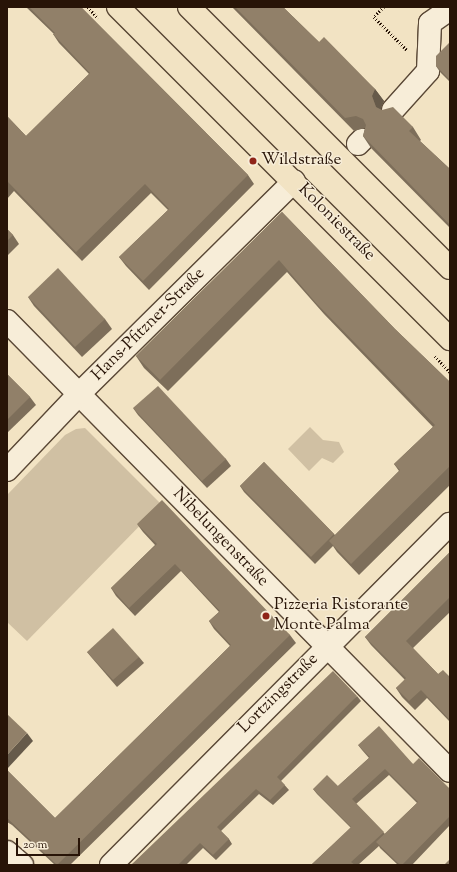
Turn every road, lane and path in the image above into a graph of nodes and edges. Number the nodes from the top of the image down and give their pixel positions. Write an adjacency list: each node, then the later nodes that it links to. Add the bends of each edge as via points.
1 (118, 7): 5 (main road, Koloniestraße)
2 (189, 7): 6 (main road)
3 (450, 9): 4 (street, via 430,23 428,71)
4 (393, 110)
5 (294, 181): 8 (main road, Koloniestraße); 9 (street, Hans-Pfitzner-Straße)
6 (450, 268)
7 (7, 321): 9 (street, Nibelungenstraße)
8 (450, 339)
9 (80, 393): 10 (street, Hans-Pfitzner-Straße); 12 (street, Nibelungenstraße)
10 (7, 470)
11 (450, 524): 12 (street, Lortzingstraße)
12 (326, 647): 13 (street, Nibelungenstraße); 16 (street, Lortzingstraße)
13 (450, 771)
14 (7, 852): 15 (street)
15 (22, 865)
16 (110, 865)

